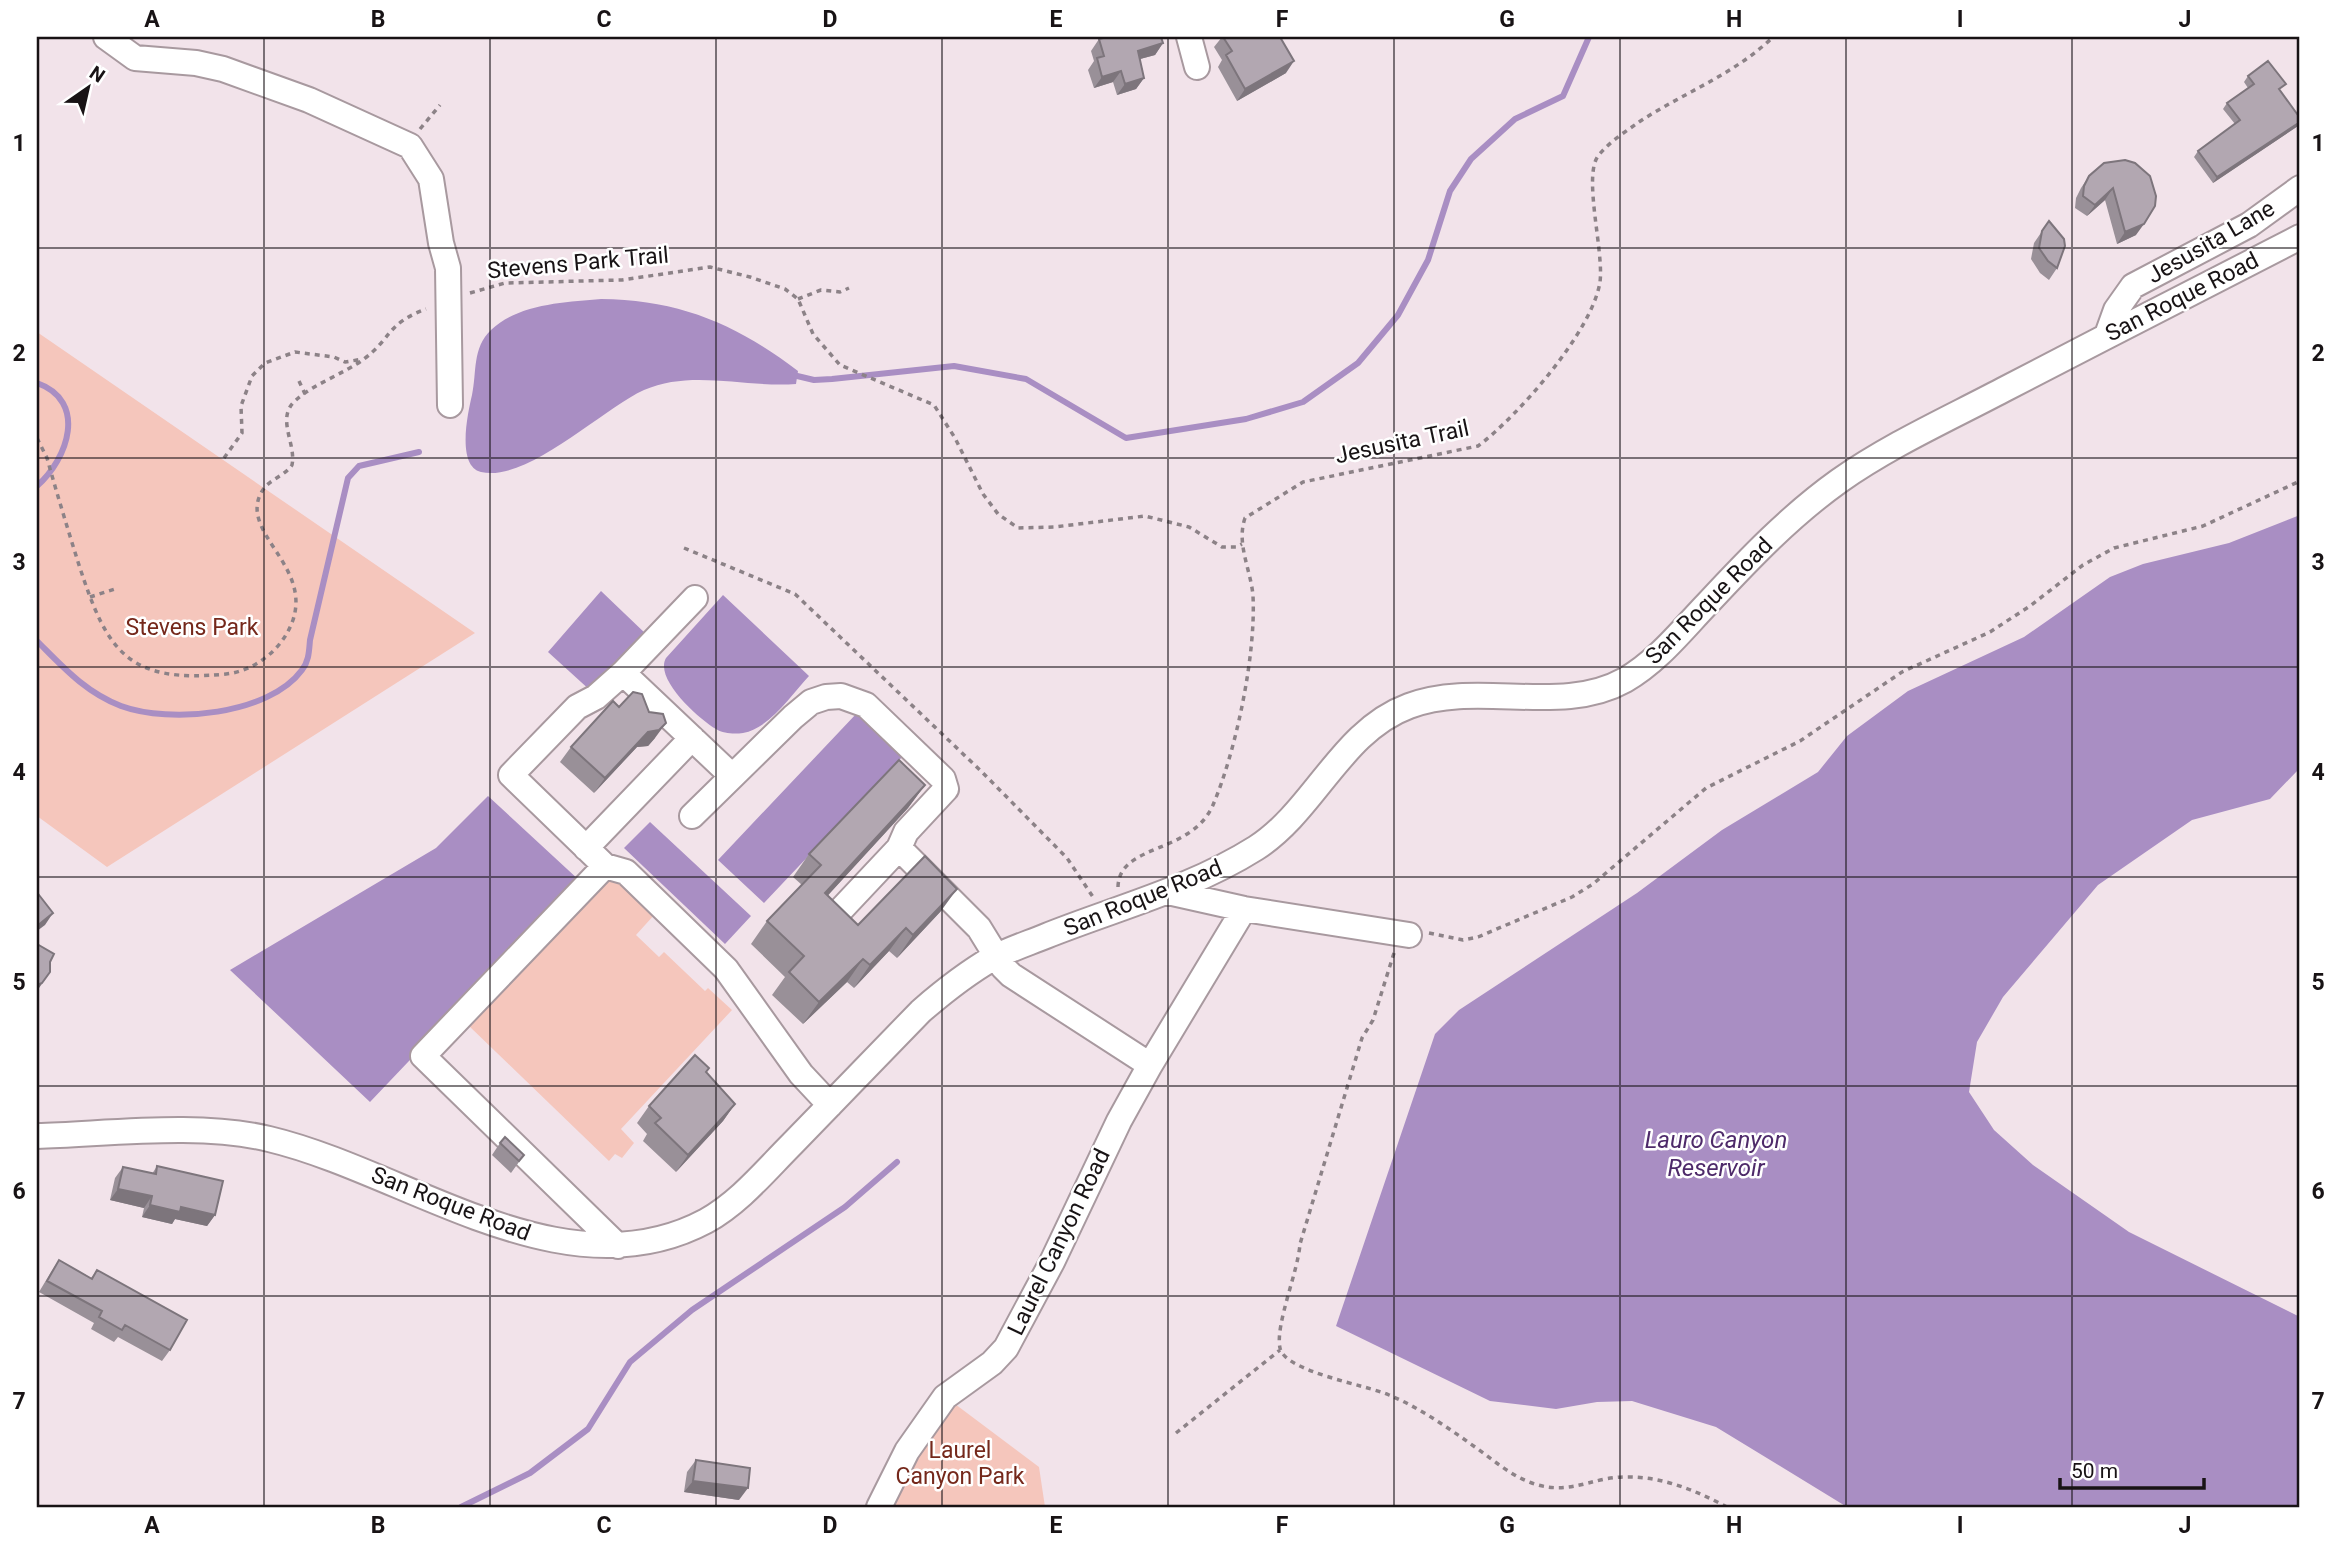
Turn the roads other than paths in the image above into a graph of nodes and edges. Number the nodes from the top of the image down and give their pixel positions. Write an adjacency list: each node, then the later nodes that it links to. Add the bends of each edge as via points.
1 (106, 37): 7 (street, via 135,58 223,69 299,96 410,146 431,179 448,268)
2 (1189, 37): 3 (street)
3 (1197, 67)
4 (2300, 188): 6 (street, Jesusita Lane, via 2249,225 2133,286 2116,310)
5 (2300, 237): 6 (street, San Roque Road)
6 (2107, 335): 16 (street, San Roque Road, via 1844,478 1804,507 1659,655 1627,679 1577,696 1450,696 1388,714 1354,743 1269,838 1223,868)
7 (450, 405)
8 (695, 598): 9 (street)
9 (623, 673): 10 (street); 13 (street, via 577,707 511,775)
10 (692, 738): 11 (street); 13 (street)
11 (732, 776): 12 (street); 14 (street, via 811,702 826,697 853,698 866,705 946,784 906,832)
12 (692, 816)
13 (586, 848): 15 (street)
14 (899, 848): 18 (street); 20 (street, via 979,928)
15 (606, 866): 22 (street, via 626,872 726,969 801,1074); 24 (street, via 423,1056)
16 (1168, 892): 17 (street); 20 (street, San Roque Road)
17 (1244, 909): 19 (street); 21 (street, Laurel Canyon Road)
18 (835, 916)
19 (1404, 934)
20 (996, 957): 21 (street, via 1011,975); 22 (street, San Roque Road, via 920,1011)
21 (1150, 1065): 25 (street, Laurel Canyon Road, via 1006,1348 945,1397 907,1451)
22 (830, 1105): 24 (street, San Roque Road, via 725,1210 685,1231)
23 (37, 1136): 24 (street, San Roque Road, via 207,1132 269,1139 390,1180 504,1227 574,1245)
24 (618, 1246)
25 (879, 1507)

